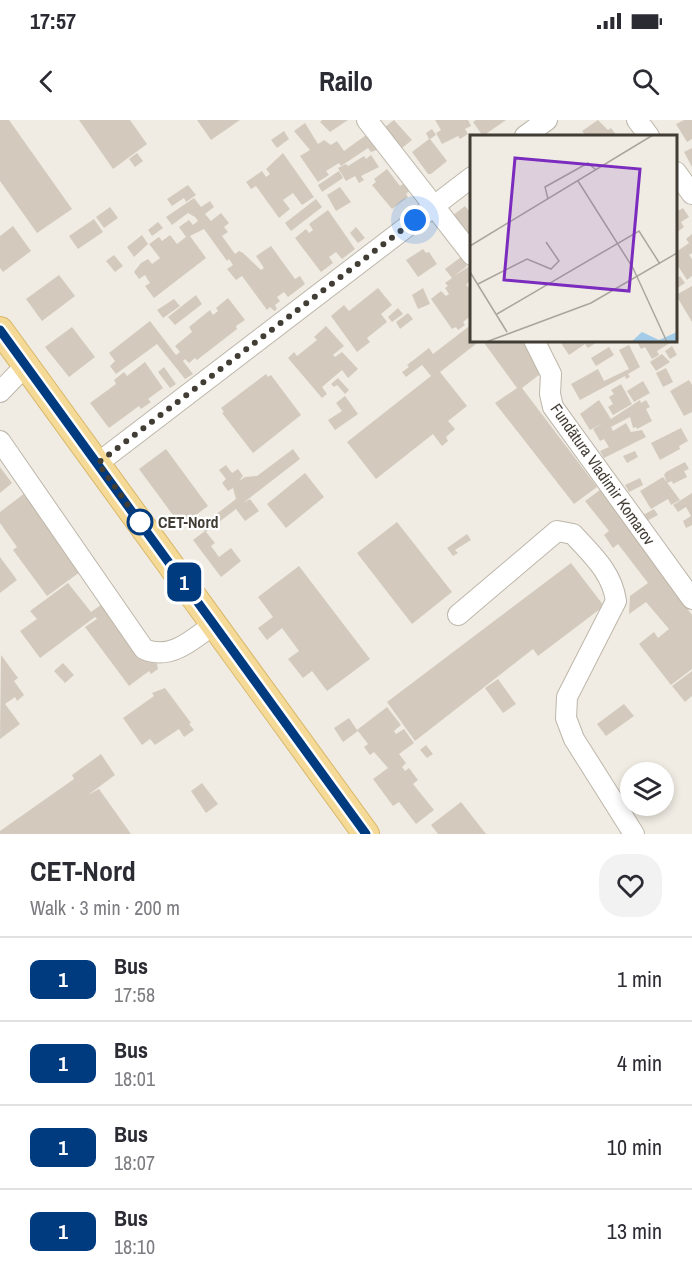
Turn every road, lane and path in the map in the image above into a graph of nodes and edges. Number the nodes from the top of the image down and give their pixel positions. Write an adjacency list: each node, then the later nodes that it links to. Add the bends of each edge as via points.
1 (367, 120): 9 (street)
2 (547, 120): 4 (street)
3 (637, 120): 5 (street)
4 (526, 135)
5 (648, 135)
6 (677, 175): 8 (street)
7 (470, 178): 9 (street)
8 (692, 194)
9 (433, 206): 10 (street); 16 (street)
10 (470, 254)
11 (0, 330): 13 (main road)
12 (535, 342): 17 (street, Fundătura Vladimir Komarov, via 551,374 553,407)
13 (26, 365): 14 (street); 16 (main road)
14 (0, 392)
15 (0, 441): 19 (street, via 144,649 171,653)
16 (98, 463): 19 (main road)
17 (692, 599)
18 (458, 615): 21 (street, via 557,531 573,534 608,573 616,601 567,697 566,718 574,739)
19 (214, 624): 20 (main road)
20 (366, 834)
21 (634, 834)

